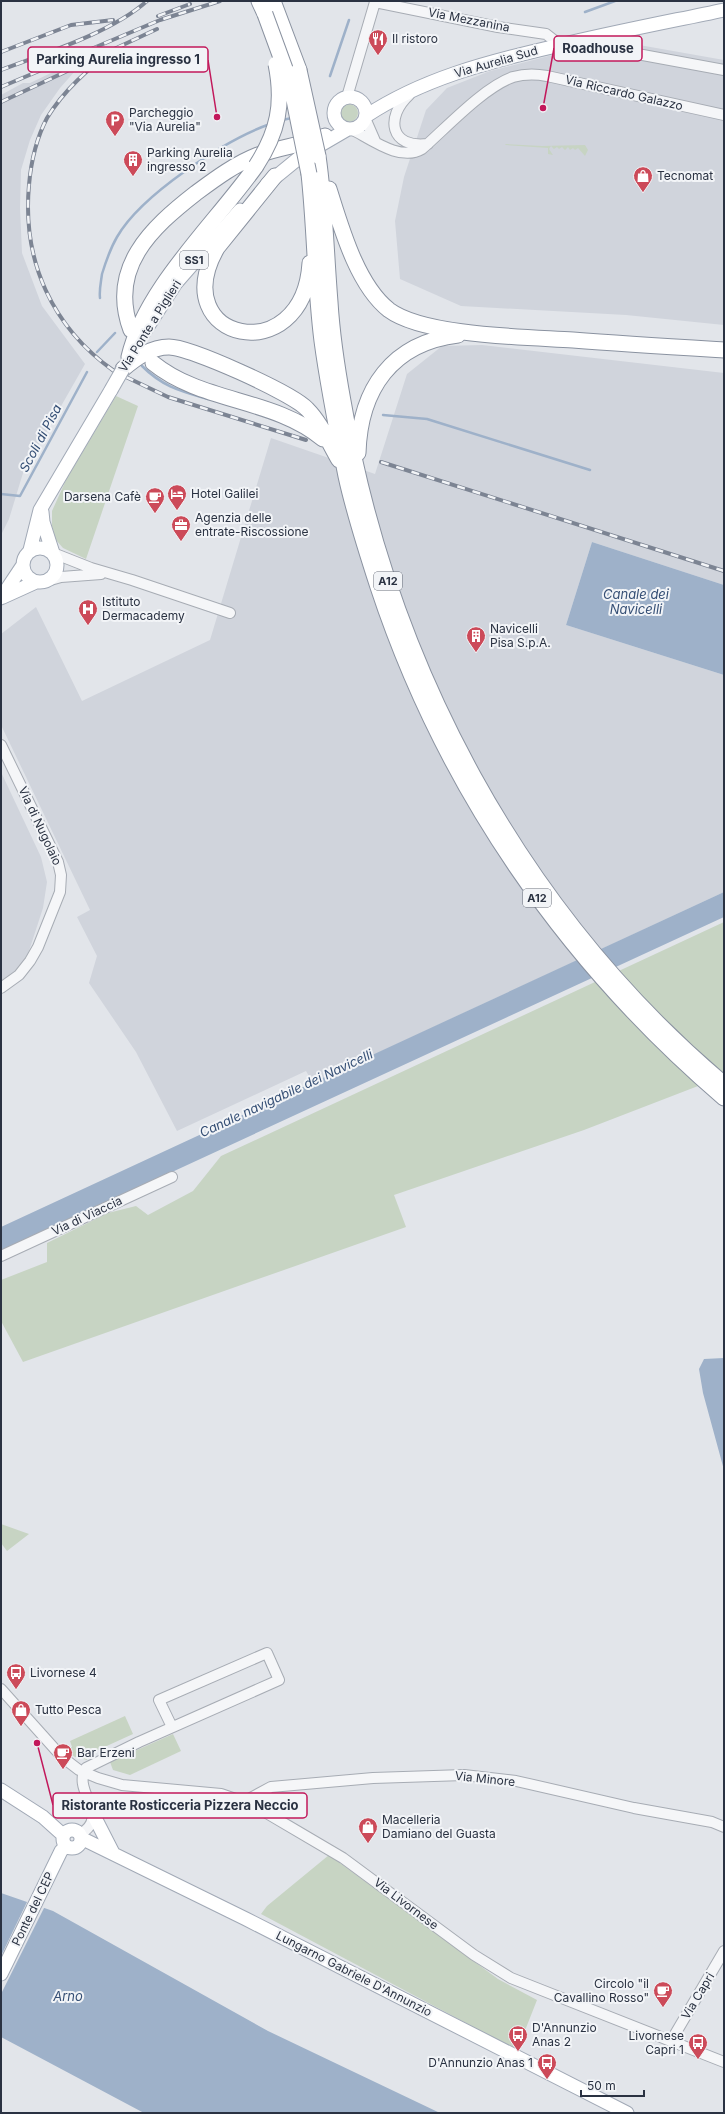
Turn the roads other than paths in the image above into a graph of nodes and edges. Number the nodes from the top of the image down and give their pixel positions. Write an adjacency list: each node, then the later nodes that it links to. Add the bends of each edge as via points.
1 (273, 1): 17 (highway, bridge, via 299,70)
2 (262, 8): 19 (highway, bridge, via 286,70 298,112 309,174); 24 (highway, bridge, via 278,78 280,102 274,129 256,166 154,300 133,339)
3 (724, 10): 4 (main road, Via Aurelia Sud / SS1)
4 (580, 39): 5 (main road, Via Aurelia Sud / SS1); 6 (street, via 594,46)
5 (560, 45): 7 (main road, Via Aurelia Sud / SS1, via 481,64); 8 (street, Via Mezzanina, via 546,34 375,2)
6 (724, 70)
7 (422, 86): 9 (main road, Via Aurelia Sud / SS1); 16 (street, via 401,104 393,123 398,136 406,143)
8 (347, 97): 10 (main road, SS1); 13 (main road, SS1, via 335,105)
9 (389, 101): 10 (main road, SS1); 12 (main road, SS1)
10 (362, 102): 12 (main road)
11 (724, 115): 16 (street, Via Riccardo Galazzo, via 547,76 525,75 508,79 488,91)
12 (365, 117): 14 (main road, SS1, via 359,126); 15 (street)
13 (335, 120): 14 (main road, via 340,126); 17 (main road, Via Ponte a Piglieri / SS1)
14 (349, 129): 15 (street, Via Riccardo Galazzo); 17 (main road, Via Ponte a Piglieri / SS1)
15 (375, 141): 16 (street, Via Riccardo Galazzo, via 406,154 418,151)
16 (428, 144)
17 (321, 145): 18 (main road, Via Ponte a Piglieri / SS1, via 300,156); 19 (highway, via 324,198); 20 (highway, via 271,150 248,159 204,187 161,222 140,246 127,276 125,306); 21 (highway, via 337,215 355,260 374,294 398,316 419,324)
18 (275, 176): 19 (highway, via 210,260 205,282 209,308 221,322 235,330 252,334 268,330 294,310); 24 (main road, Via Ponte a Piglieri / SS1, via 193,261 164,300)
19 (318, 270): 26 (highway, A12, via 322,342)
20 (131, 330)
21 (474, 333): 22 (highway); 26 (highway, via 440,337 416,346 395,361 380,378 362,418)
22 (724, 350)
23 (153, 362): 25 (highway, via 182,381 290,417 310,428)
24 (126, 363): 25 (highway, via 155,349 168,347 184,350 290,396 313,416); 27 (main road, Via Ponte a Piglieri / SS1, bridge)
25 (330, 445): 26 (highway)
26 (352, 477): 37 (highway, A12, via 412,649 461,754 491,808 542,886 606,968 663,1028); 38 (highway, A12, via 370,564 396,638 436,730 488,824 537,898 591,966 668,1048)
27 (45, 501): 28 (main road, Via Ponte a Piglieri / SS1, via 38,515); 29 (main road, Via Ponte a Piglieri / SS1, via 42,522)
28 (30, 550): 29 (main road, via 42,547); 30 (main road, SS1, via 24,557)
29 (53, 553): 31 (street); 32 (main road, SS1, via 57,560 57,569 53,576)
30 (23, 565): 32 (main road, via 25,573); 33 (main road, SS1)
31 (111, 575): 32 (street, via 92,574); 34 (street)
32 (41, 581): 33 (main road, SS1)
33 (1, 598)
34 (230, 613)
35 (1, 745): 36 (street, Via di Nugolaio, via 58,862 62,880 60,892 34,955 18,975)
36 (1, 988)
37 (724, 1084)
38 (724, 1098)
39 (172, 1177): 40 (street, Via di Viaccia)
40 (1, 1256)
41 (1, 1689): 43 (street, Via Livornese, via 62,1756)
42 (172, 1727): 42 (street, via 159,1700 267,1653 279,1680); 43 (street, via 88,1766)
43 (84, 1772): 45 (street, Via Livornese, via 122,1785 214,1793); 46 (street, via 83,1786)
44 (1, 1790): 49 (main road, via 43,1816)
45 (245, 1801): 47 (street, Via Minore, via 271,1787 373,1778 464,1775 516,1781 634,1808 712,1822); 53 (street, Via Livornese, via 343,1858 474,1955 511,1978)
46 (91, 1810): 48 (street, via 92,1822); 50 (main road)
47 (724, 1827)
48 (80, 1836): 49 (main road, via 77,1846 71,1848); 50 (main road, Lungarno Gabriele D'Annunzio)
49 (65, 1840): 52 (main road, Ponte del CEP)
50 (113, 1853): 55 (main road, Lungarno Gabriele D'Annunzio)
51 (724, 1951): 53 (street, Via Capri)
52 (1, 1974)
53 (671, 2041): 54 (street, Via Livornese)
54 (724, 2062)
55 (627, 2113)

